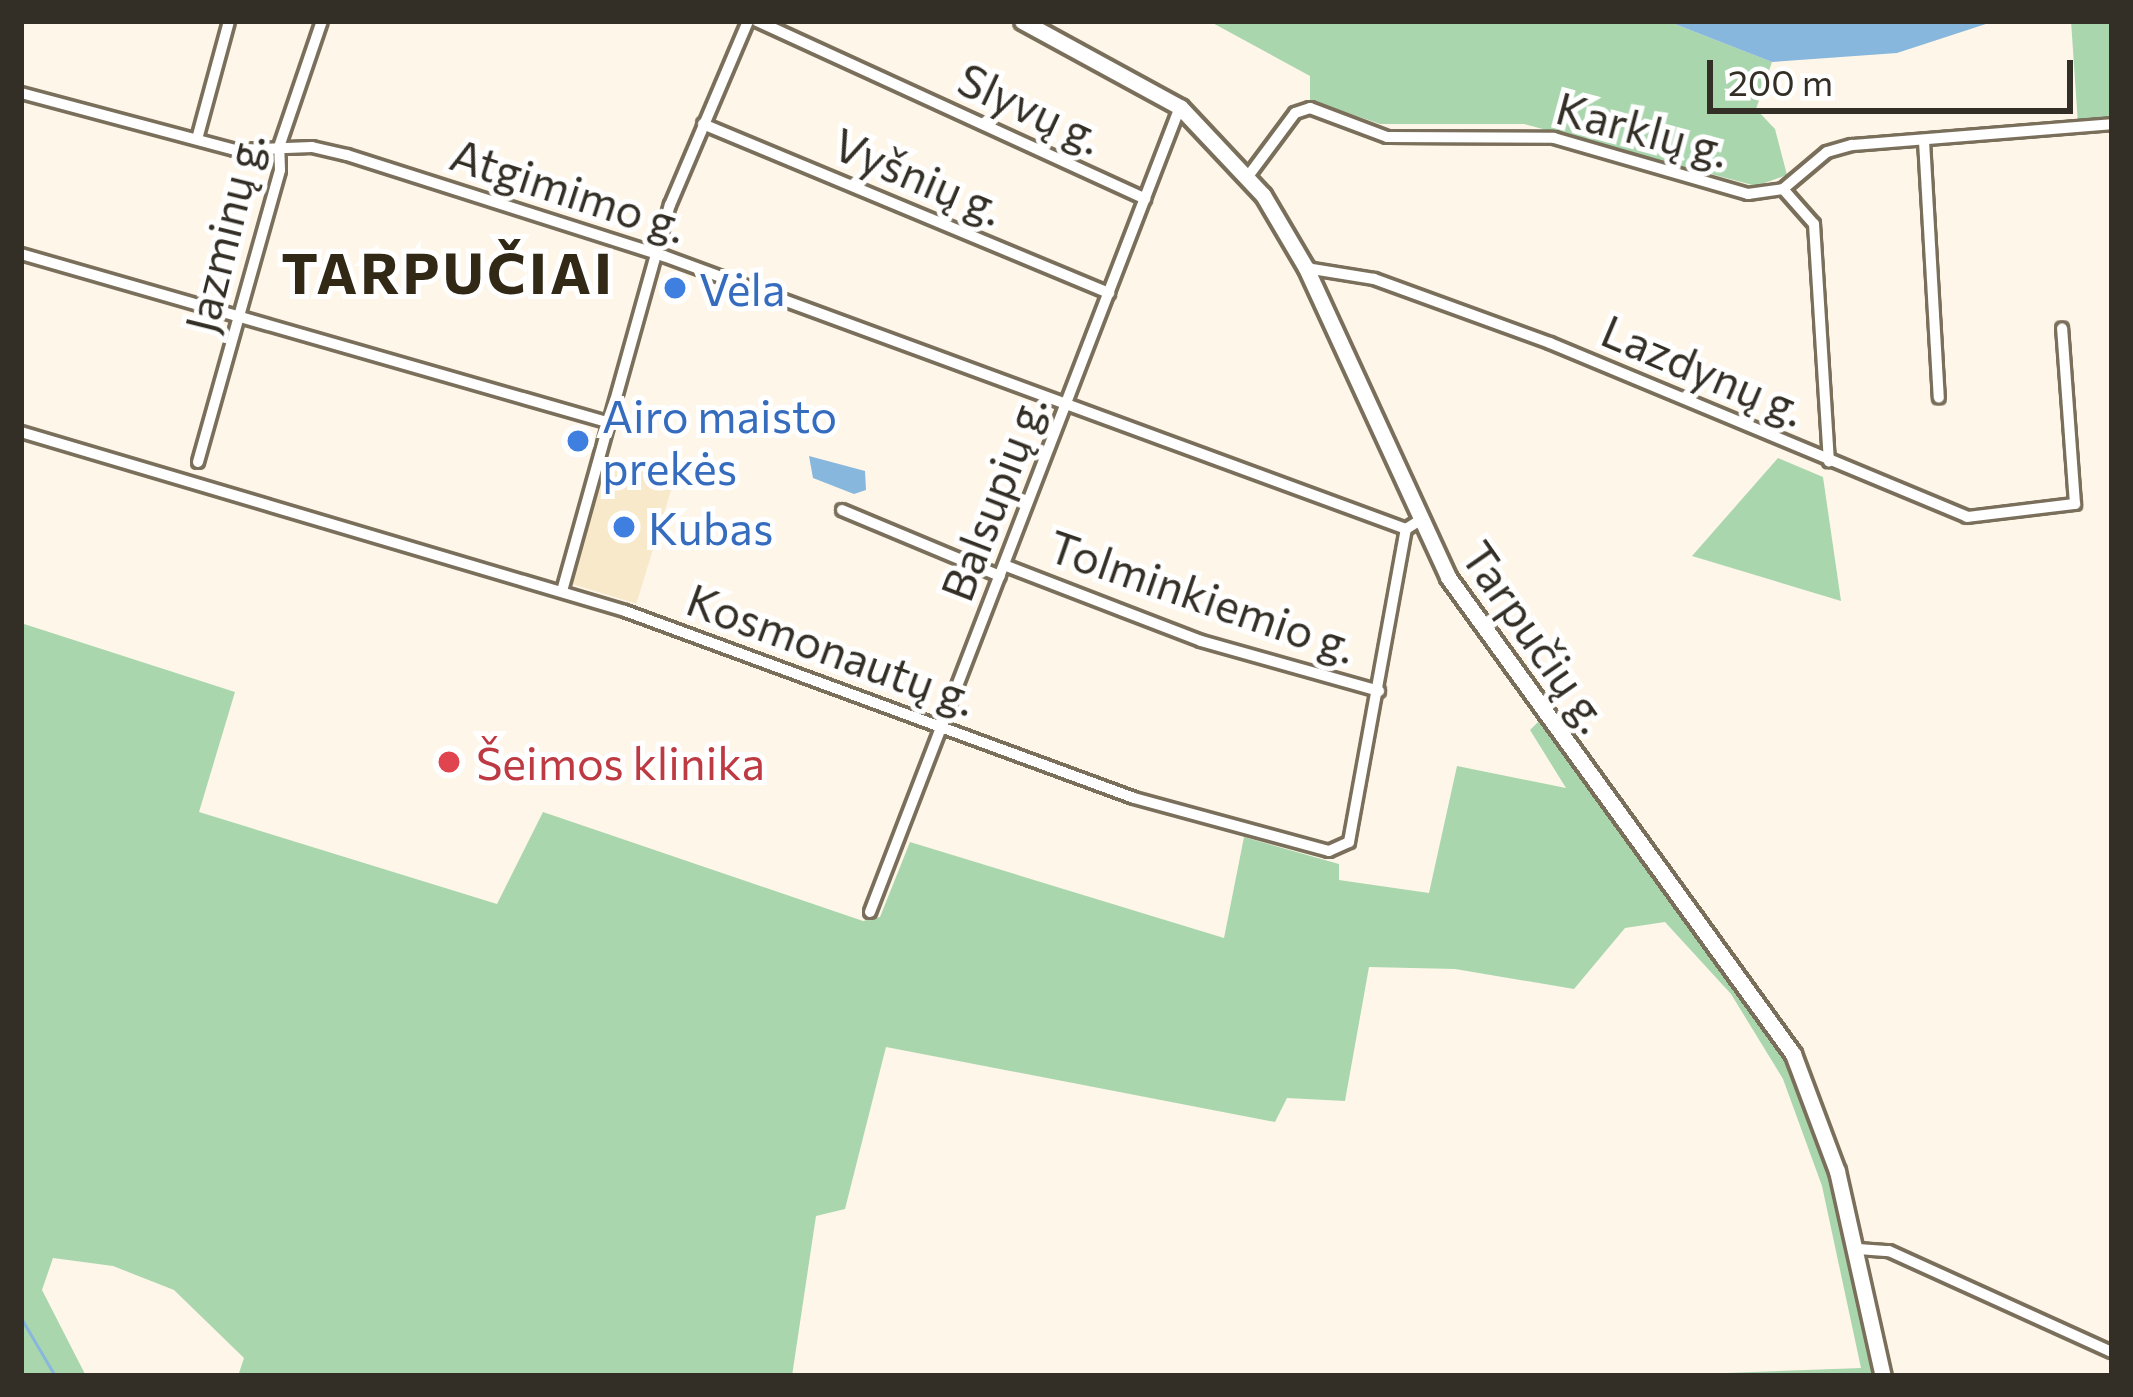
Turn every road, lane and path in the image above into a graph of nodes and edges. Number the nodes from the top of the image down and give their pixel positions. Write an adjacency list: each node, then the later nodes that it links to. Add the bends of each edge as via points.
1 (229, 21): 9 (street)
2 (322, 21): 11 (street, Jazminų g.)
3 (752, 21): 7 (street); 14 (street, Slyvų g.)
4 (1022, 21): 6 (main road, Tarpučių g.)
5 (21, 93): 9 (street, Atgimimo g.)
6 (1180, 107): 12 (main road, Tarpučių g.); 14 (street, Balsupių g.)
7 (703, 124): 15 (street); 18 (street, Vyšnių g.)
8 (2112, 124): 10 (street, Karklų g.)
9 (197, 139): 11 (street, Atgimimo g., via 235,150)
10 (1924, 141): 13 (street, Karklų g., via 1827,152); 21 (street)
11 (279, 147): 15 (street, Atgimimo g., via 346,155); 19 (street, Jazminų g., via 280,170)
12 (1249, 175): 13 (street, Karklų g., via 1294,112 1310,108 1387,137 1526,133 1748,194); 17 (main road, Tarpučių g.)
13 (1783, 189): 26 (street, via 1814,224)
14 (1144, 199): 18 (street, Balsupių g.)
15 (656, 253): 22 (street, Atgimimo g.); 23 (street)
16 (21, 254): 19 (street)
17 (1306, 268): 26 (street, Lazdynų g., via 1374,279 1550,343); 28 (main road, Tarpučių g.)
18 (1109, 293): 22 (street, Balsupių g.)
19 (240, 314): 23 (street); 25 (street, Jazminų g.)
20 (2062, 328): 26 (street, Lazdynų g., via 2074,504 1954,515)
21 (1939, 398)
22 (1066, 404): 28 (street, Atgimimo g.); 29 (street, Balsupių g.)
23 (610, 423): 30 (street)
24 (21, 433): 30 (street, Kosmonautų g.)
25 (198, 462)
26 (1829, 462)
27 (842, 510): 29 (street, Tolminkiemio g.)
28 (1412, 525): 31 (street); 34 (main road, Tarpučių g., via 1793,1054)
29 (1002, 571): 31 (street, Tolminkiemio g.); 32 (street, Balsupių g.)
30 (562, 591): 32 (street, Kosmonautų g.)
31 (1379, 691): 32 (street, Kosmonautų g., via 1349,842 1340,850 1133,798)
32 (942, 728): 33 (street, Balsupių g.)
33 (870, 913)
34 (1858, 1249): 35 (street, via 1889,1251); 36 (main road, Tarpučių g.)
35 (2112, 1352)
36 (1882, 1376)

